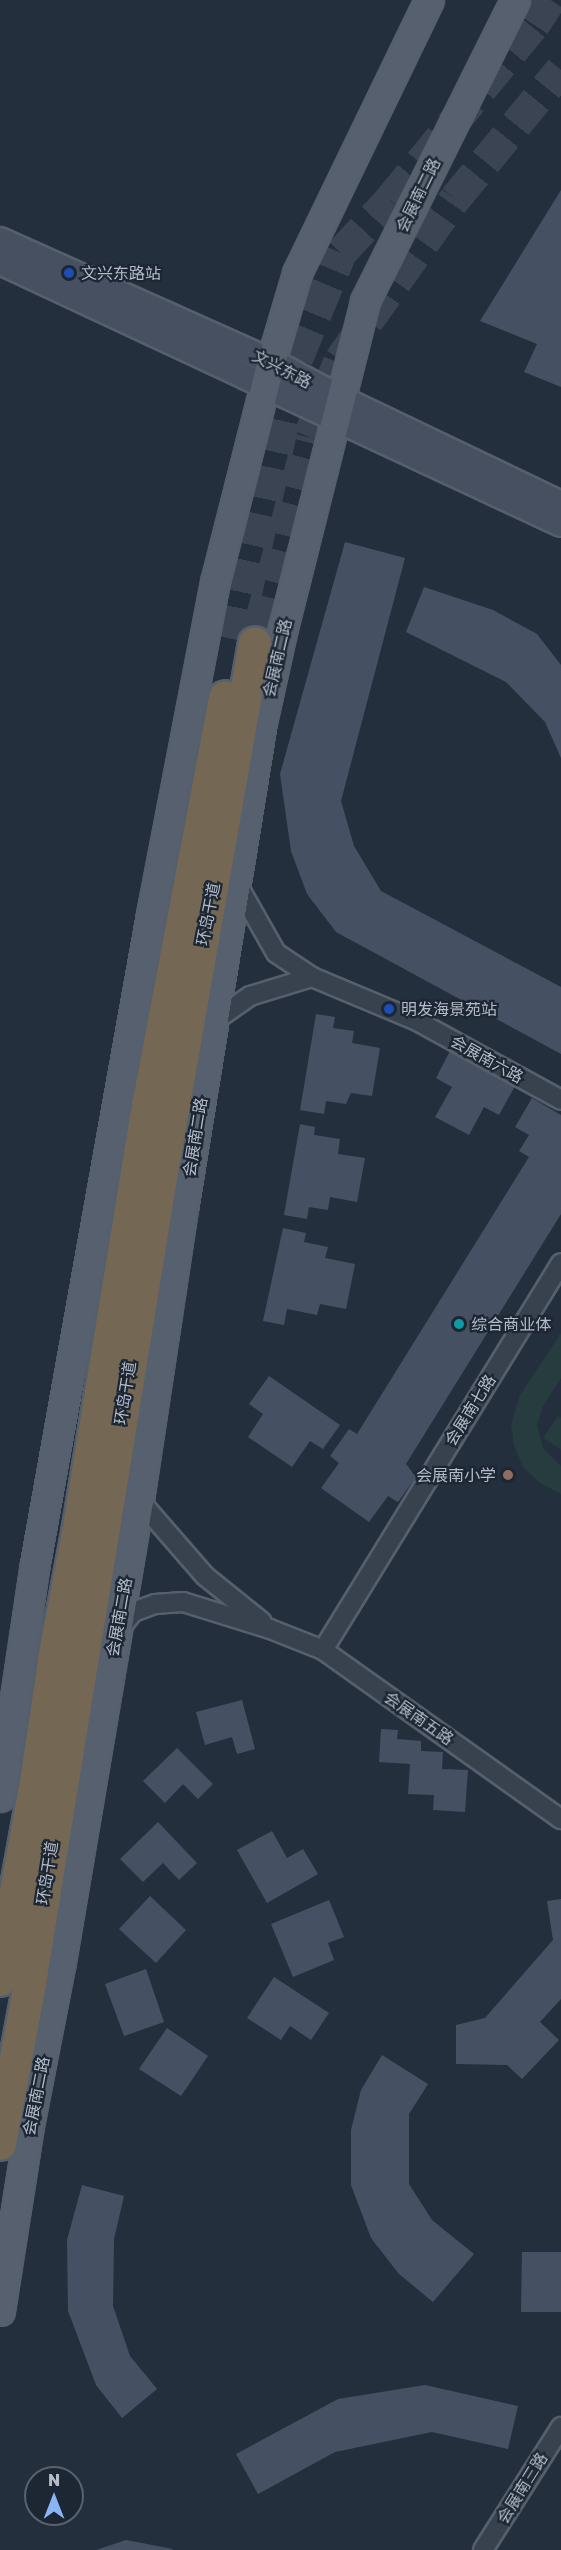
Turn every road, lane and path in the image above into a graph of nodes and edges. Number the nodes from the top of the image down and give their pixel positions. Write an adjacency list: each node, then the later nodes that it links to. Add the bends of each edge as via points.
1 (429, 0): 5 (main road, via 297,273)
2 (515, 0): 6 (main road, 会展南二路, via 365,301)
3 (0, 240): 5 (main road, 文兴东路)
4 (0, 262): 5 (main road, 文兴东路)
5 (268, 373): 6 (main road, 文兴东路); 18 (main road, via 215,582 151,914 34,1569)
6 (340, 409): 7 (main road, 文兴东路); 8 (main road, 文兴东路); 9 (main road, 会展南二路, via 266,707)
7 (561, 504)
8 (561, 524)
9 (237, 884): 10 (street, 会展南六路, via 276,953); 11 (main road, 会展南二路)
10 (312, 977): 11 (street, via 250,996); 12 (street, 会展南六路, via 417,1021)
11 (213, 1022): 14 (main road, 会展南二路)
12 (561, 1100)
13 (561, 1263): 17 (street, 会展南七路)
14 (139, 1500): 15 (street, via 205,1576); 16 (main road, 会展南二路)
15 (270, 1629): 16 (street, via 183,1602 155,1604 133,1612); 17 (street, 会展南五路)
16 (116, 1634): 22 (main road, 会展南二路)
17 (323, 1650): 19 (street, 会展南五路)
18 (0, 1797)
19 (561, 1819)
20 (0, 1980): 21 (highway, 环岛干道, via 148,1106 245,642 30,1983)
21 (0, 2144)
22 (0, 2311)
23 (561, 2427): 24 (street, 会展南三路)
24 (483, 2550)

